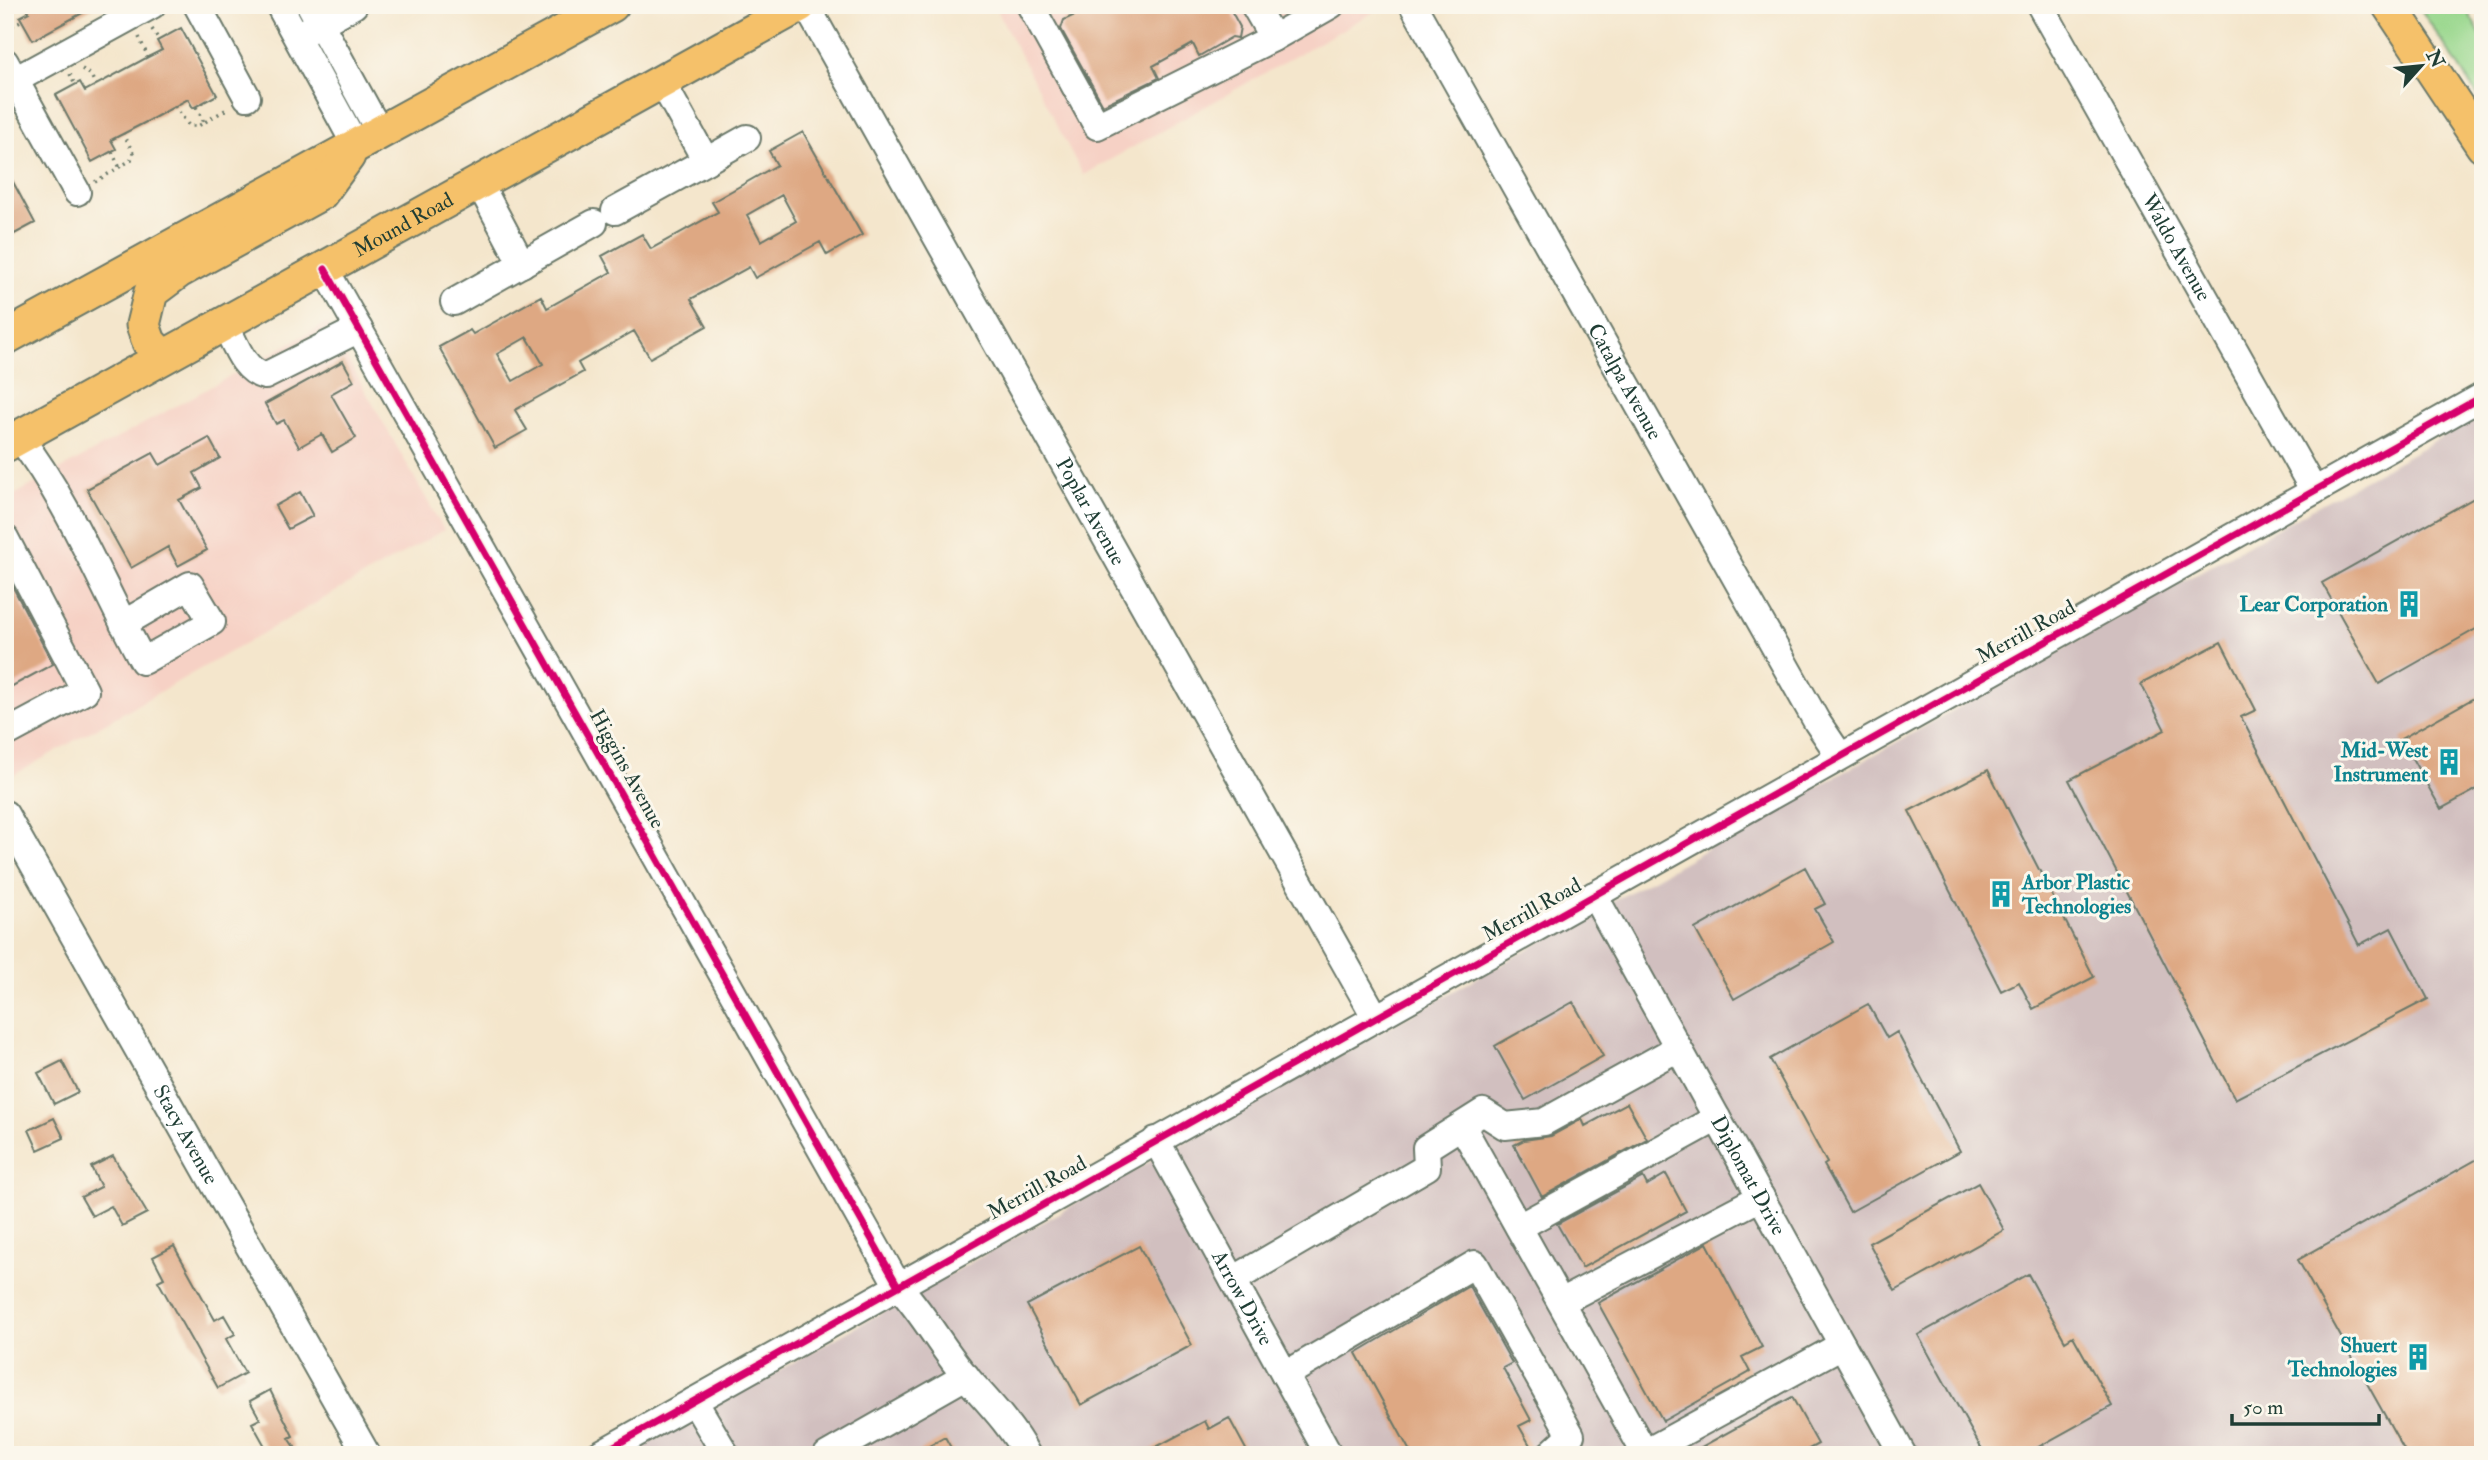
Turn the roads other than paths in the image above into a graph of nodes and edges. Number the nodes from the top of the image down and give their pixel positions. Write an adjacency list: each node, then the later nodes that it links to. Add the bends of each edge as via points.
1 (197, 5): 19 (street)
2 (279, 5): 15 (street)
3 (354, 5): 13 (street)
4 (612, 5): 21 (main road)
5 (800, 5): 18 (main road, Mound Road)
6 (806, 5): 42 (street, Poplar Avenue)
7 (1030, 5): 16 (street, via 1097,126)
8 (1254, 5): 16 (street)
9 (1331, 5): 16 (street)
10 (1413, 5): 39 (street, Catalpa Avenue)
11 (2040, 5): 35 (street, Waldo Avenue)
12 (2389, 5): 22 (main road)
13 (315, 15): 15 (street); 21 (street)
14 (152, 16): 17 (street)
15 (296, 37): 21 (street)
16 (1273, 38)
17 (10, 71): 25 (street)
18 (662, 82): 23 (street); 24 (main road, Mound Road)
19 (243, 100)
20 (747, 138): 23 (street)
21 (368, 139): 31 (main road); 32 (main road, via 321,193 179,271 151,292 143,325 149,342)
22 (2483, 146)
23 (706, 161): 26 (street)
24 (479, 183): 26 (street); 27 (main road, Mound Road)
25 (82, 189)
26 (522, 264): 28 (street)
27 (325, 269): 29 (main road, Mound Road); 30 (street, Higgins Avenue)
28 (454, 302)
29 (225, 324): 30 (street, via 246,364 265,376); 32 (main road, Mound Road)
30 (359, 329): 50 (street, Higgins Avenue)
31 (5, 338)
32 (163, 357): 34 (main road, Mound Road)
33 (2483, 396): 35 (street, Merrill Road)
34 (12, 441): 37 (street, via 47,473)
35 (2314, 491): 39 (street, Merrill Road)
36 (5, 538): 38 (street, via 85,691)
37 (123, 624)
38 (5, 734)
39 (1840, 756): 41 (street, Merrill Road)
40 (5, 814): 58 (street, Stacy Avenue)
41 (1594, 895): 42 (street, Merrill Road); 43 (street, Diplomat Drive)
42 (1376, 1018): 46 (street, Merrill Road)
43 (1678, 1048): 44 (street, Diplomat Drive); 45 (street, via 1544,1122 1505,1126 1483,1112)
44 (1717, 1118): 47 (street, Diplomat Drive); 48 (street)
45 (1462, 1126): 48 (street); 49 (street, via 1426,1148 1427,1167)
46 (1156, 1140): 49 (street, Arrow Drive); 50 (street, Merrill Road)
47 (1760, 1197): 51 (street); 52 (street, Diplomat Drive)
48 (1519, 1227): 51 (street)
49 (1233, 1280): 53 (street, Arrow Drive)
50 (898, 1286): 54 (street, Higgins Avenue); 55 (street, Merrill Road)
51 (1560, 1302): 57 (street)
52 (1842, 1345): 56 (street, Diplomat Drive); 57 (street)
53 (1285, 1375): 63 (street, Arrow Drive); 64 (street, via 1475,1264 1571,1435)
54 (966, 1376): 61 (street); 62 (street, Higgins Avenue, via 999,1410)
55 (694, 1401): 59 (street, Merrill Road); 60 (street)
56 (1895, 1452)
57 (1645, 1454)
58 (367, 1455)
59 (598, 1455)
60 (726, 1455)
61 (827, 1455)
62 (1027, 1455)
63 (1329, 1455)
64 (1549, 1455)

